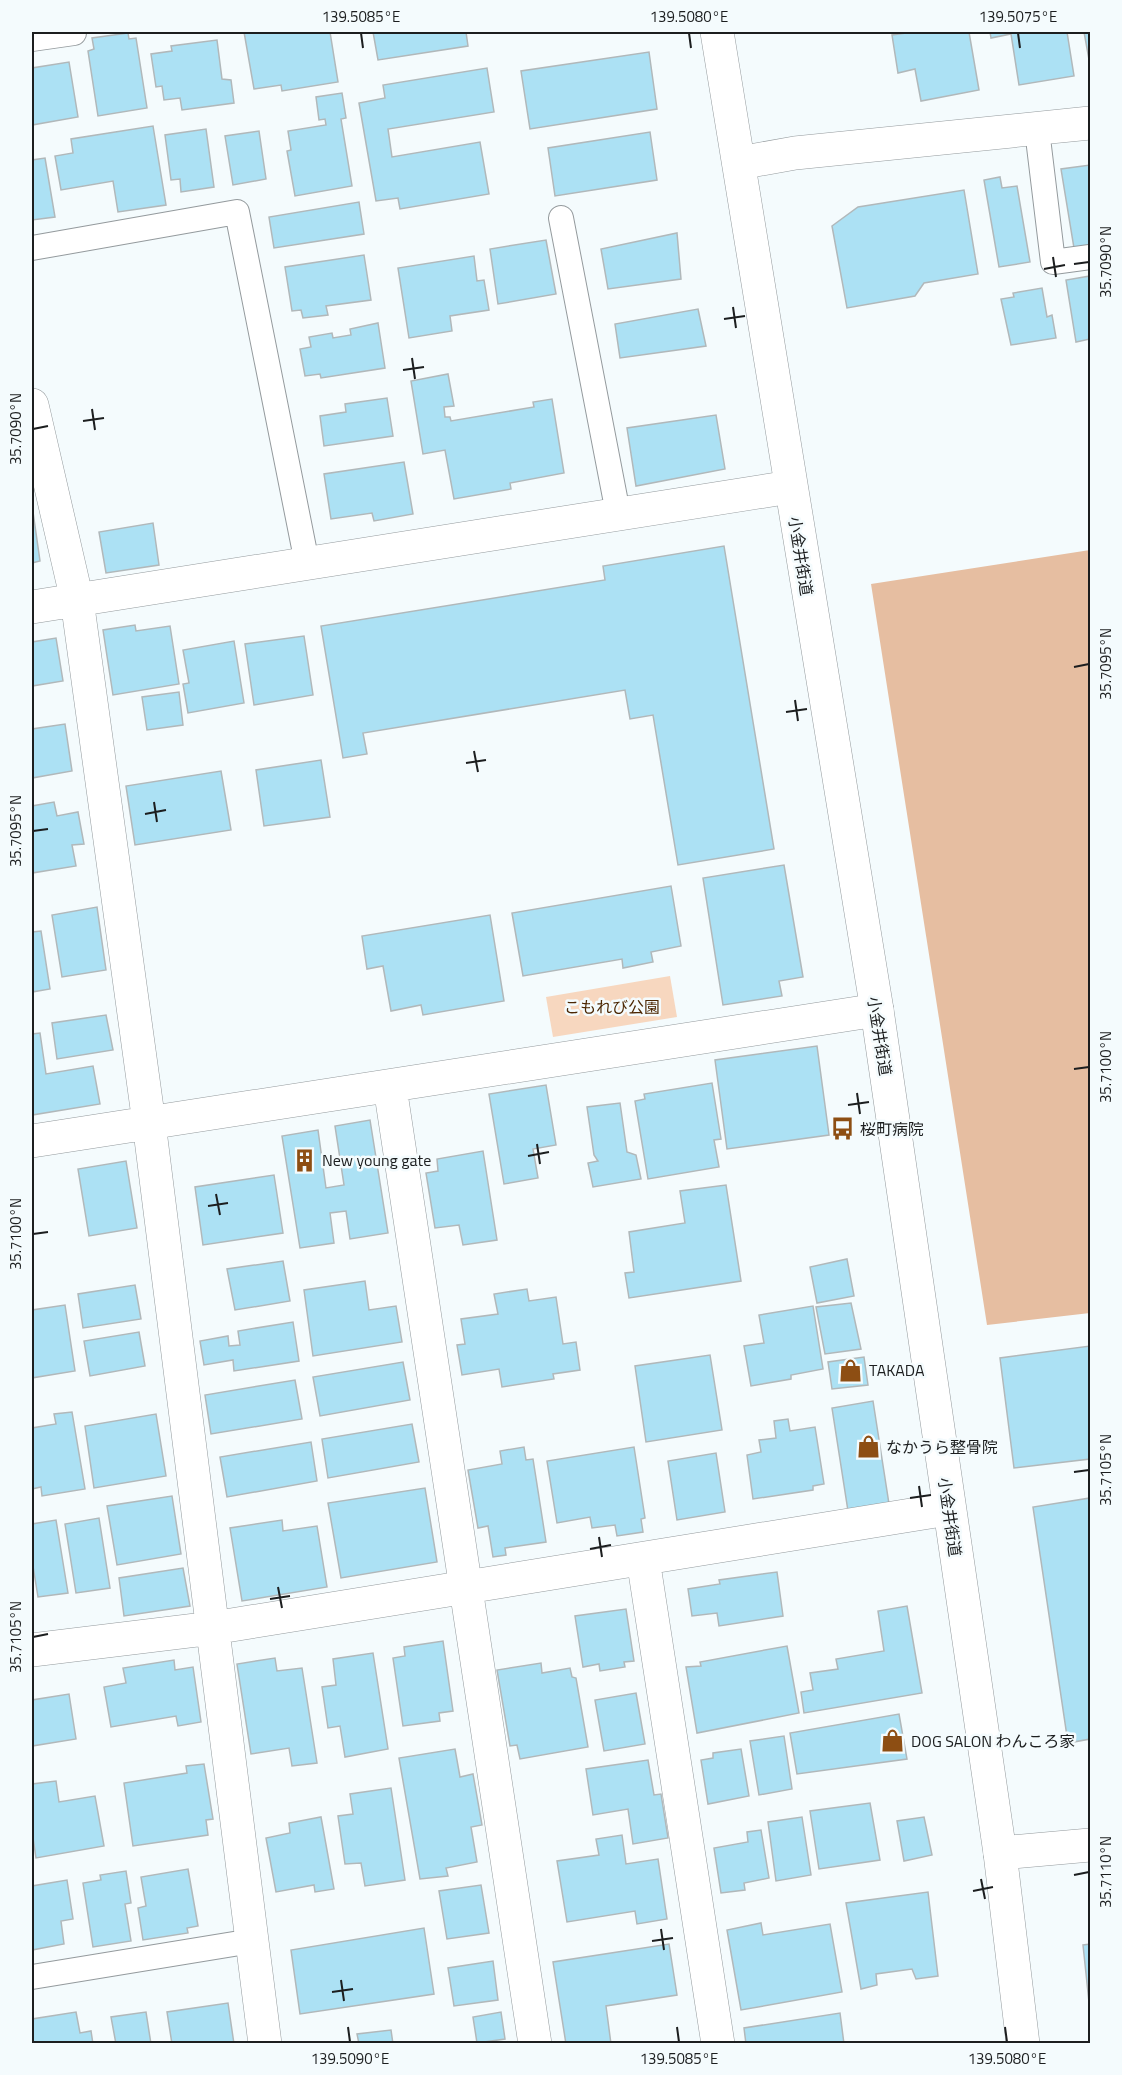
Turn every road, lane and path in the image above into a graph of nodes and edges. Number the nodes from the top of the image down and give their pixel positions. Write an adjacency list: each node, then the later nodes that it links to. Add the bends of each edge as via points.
1 (717, 32): 6 (street, 小金井街道)
2 (74, 33): 3 (lane)
3 (32, 39)
4 (1090, 123): 5 (street)
5 (1037, 130): 6 (street, via 795,153); 9 (lane, via 1053,262)
6 (739, 163): 11 (street, 小金井街道)
7 (561, 218): 12 (lane)
8 (32, 248): 13 (lane, via 237,212)
9 (1090, 257)
10 (32, 405): 14 (street)
11 (790, 487): 12 (street); 16 (street, 小金井街道)
12 (618, 513): 13 (street)
13 (307, 563): 14 (street)
14 (77, 600): 15 (street); 18 (street)
15 (32, 607)
16 (877, 1010): 17 (street); 20 (street, 小金井街道)
17 (390, 1088): 18 (street); 22 (street)
18 (149, 1123): 19 (street); 23 (street)
19 (32, 1141)
20 (948, 1509): 21 (street); 26 (street, 小金井街道)
21 (643, 1559): 22 (street); 31 (street)
22 (467, 1586): 23 (street); 30 (street)
23 (213, 1628): 24 (street); 27 (street)
24 (32, 1650)
25 (1090, 1845): 26 (street)
26 (1000, 1852): 32 (street, 小金井街道)
27 (252, 1941): 28 (lane); 29 (street)
28 (32, 1977)
29 (265, 2043)
30 (535, 2043)
31 (718, 2043)
32 (1023, 2043)

